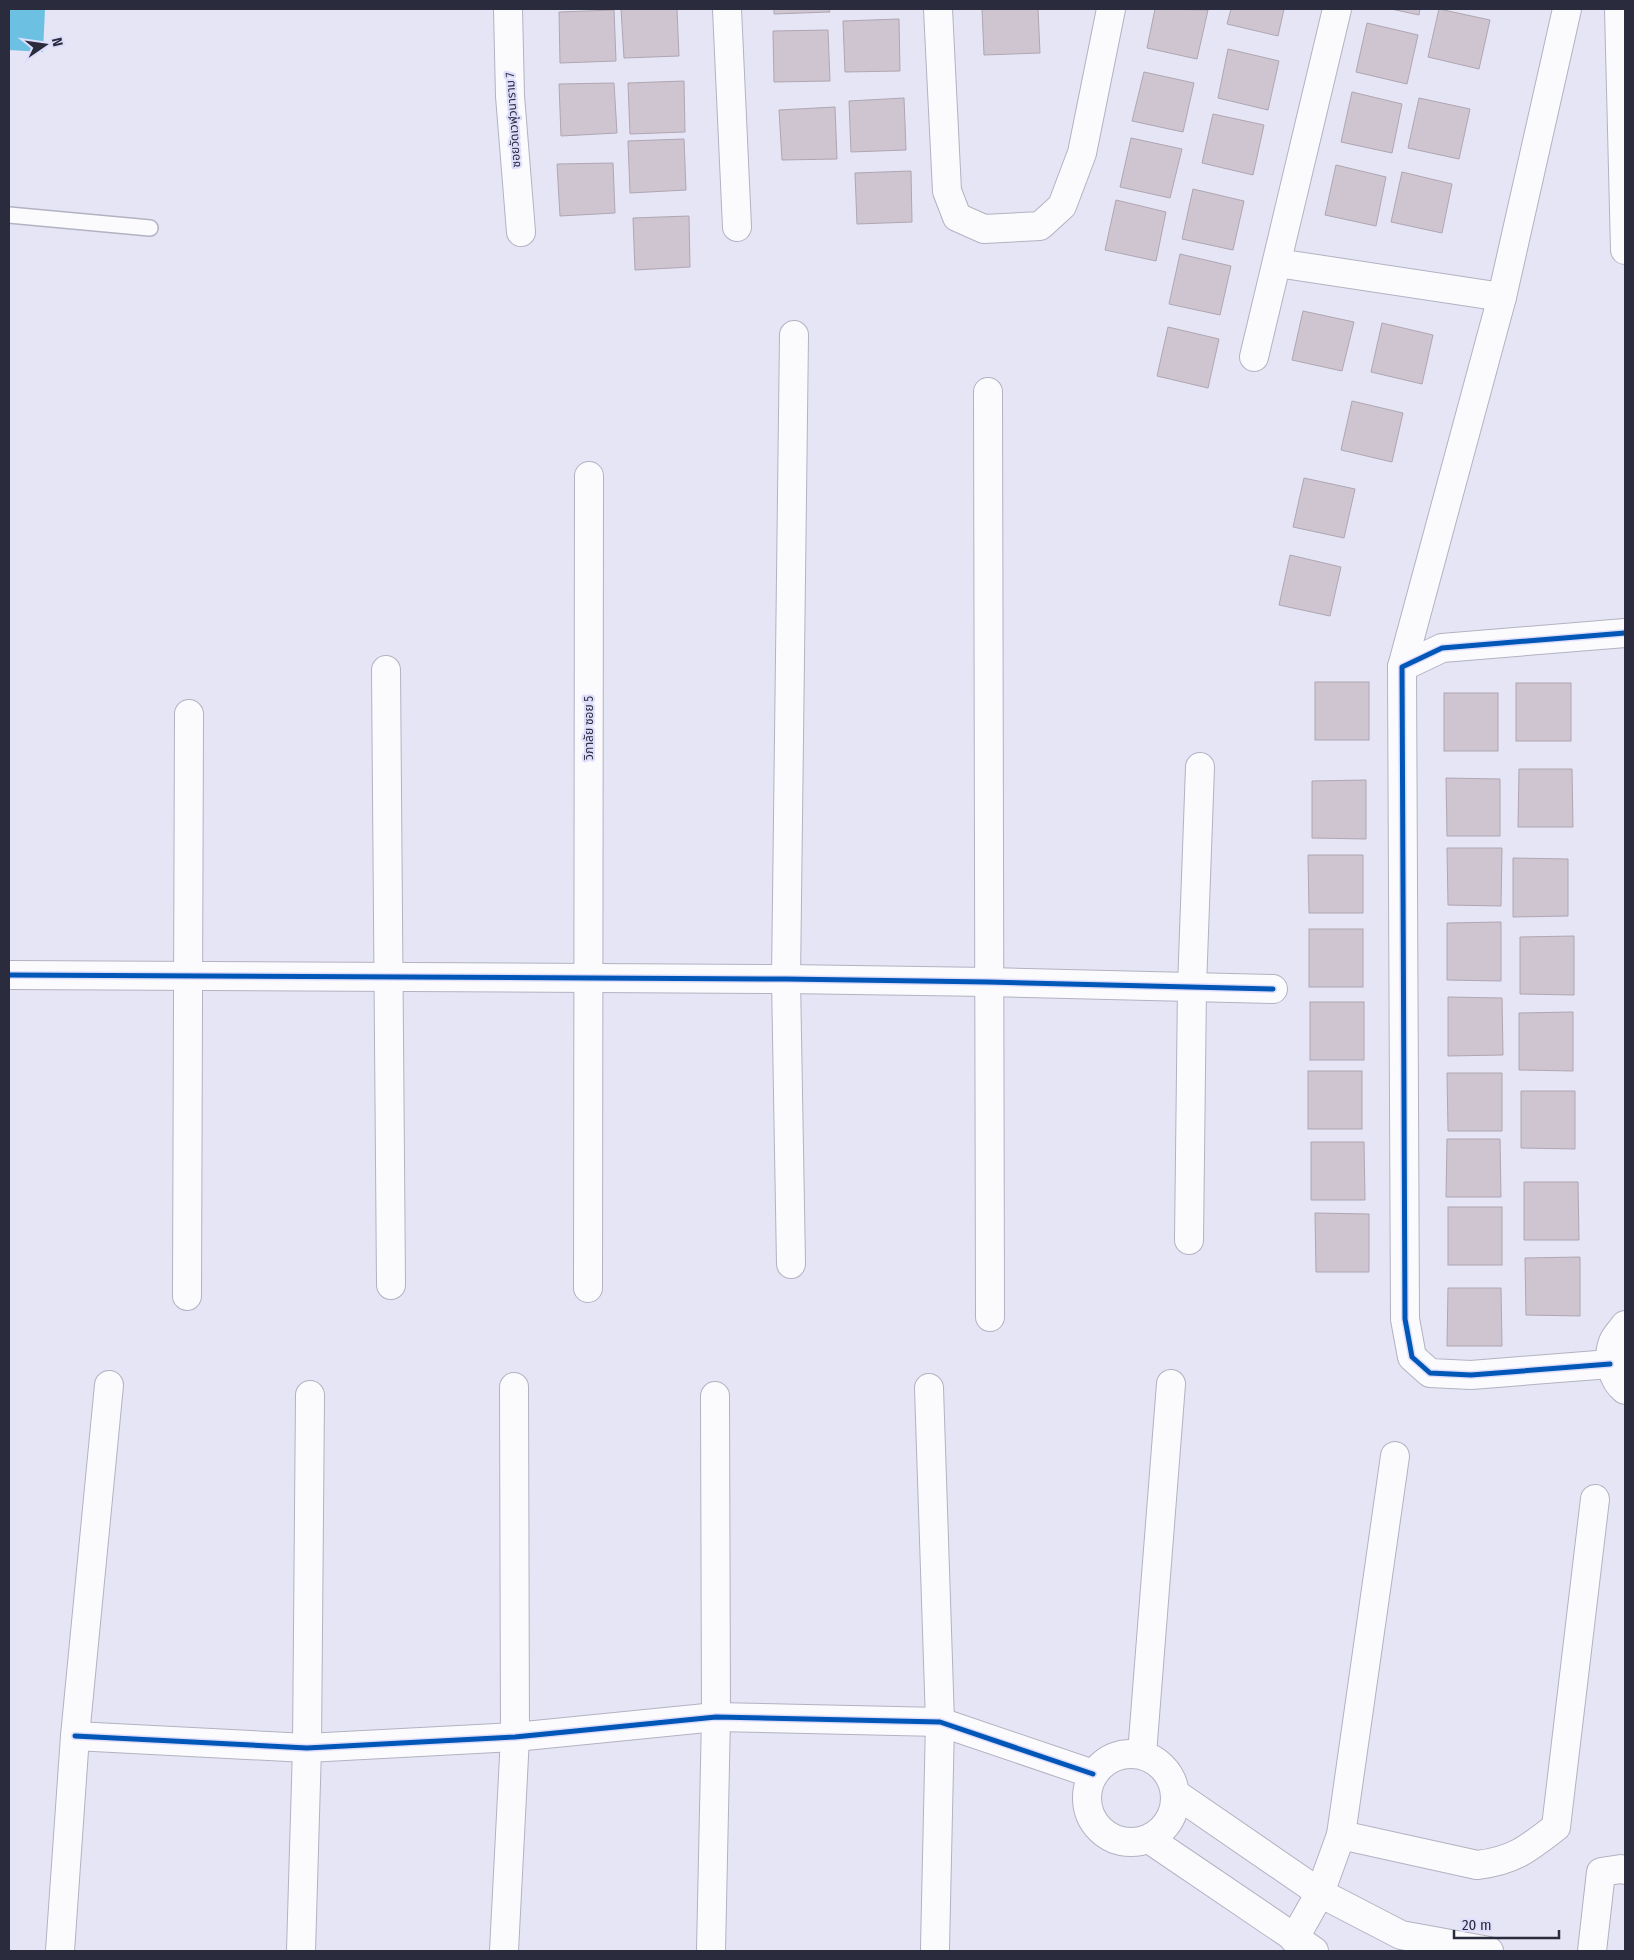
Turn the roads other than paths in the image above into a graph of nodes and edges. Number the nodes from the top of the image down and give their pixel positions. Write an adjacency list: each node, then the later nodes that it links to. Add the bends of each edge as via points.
1 (508, 9): 11 (street, ซอยวัดเวฬุวนาราม 7, via 510,96)
2 (727, 9): 9 (street)
3 (938, 9): 4 (street, via 947,191 957,217 984,229 1040,226 1062,206 1082,153)
4 (1112, 9)
5 (1337, 9): 13 (street)
6 (1567, 9): 14 (street)
7 (1619, 9): 12 (street)
8 (9, 215): 10 (lane)
9 (737, 227)
10 (150, 228)
11 (521, 232)
12 (1625, 250)
13 (1277, 263): 14 (street); 16 (street)
14 (1502, 297): 20 (street)
15 (794, 335): 28 (street)
16 (1254, 357)
17 (988, 392): 29 (street)
18 (589, 476): 27 (street, วิภาลัย ซอย 5)
19 (1625, 633): 20 (street, via 1442,648)
20 (1402, 666): 39 (street, via 1405,1319 1412,1357 1430,1373 1471,1375)
21 (386, 670): 26 (street)
22 (189, 714): 25 (street)
23 (1200, 767): 30 (street)
24 (9, 975): 25 (street)
25 (189, 976): 26 (street); 36 (street)
26 (388, 978): 27 (street); 34 (street)
27 (589, 980): 28 (street); 35 (street, วิภาลัย ซอย 5)
28 (786, 980): 29 (street); 33 (street)
29 (988, 982): 30 (street); 37 (street)
30 (1192, 986): 31 (street); 32 (street)
31 (1273, 989)
32 (1189, 1240)
33 (791, 1264)
34 (391, 1285)
35 (588, 1288)
36 (187, 1296)
37 (990, 1317)
38 (1625, 1325): 39 (street, via 1613,1341)
39 (1610, 1364): 44 (street)
40 (1171, 1384): 54 (street)
41 (109, 1385): 51 (street)
42 (514, 1387): 52 (street)
43 (929, 1388): 50 (street)
44 (1625, 1390)
45 (310, 1395): 53 (street)
46 (715, 1396): 49 (street)
47 (1395, 1456): 57 (street)
48 (1596, 1499): 57 (street, via 1556,1827 1517,1855 1497,1863 1477,1865)
49 (716, 1717): 50 (street); 52 (street); 67 (street)
50 (940, 1722): 55 (street); 63 (street)
51 (76, 1736): 53 (street); 64 (street)
52 (516, 1737): 53 (street); 66 (street)
53 (307, 1748): 65 (street)
54 (1142, 1754): 55 (street, via 1114,1756); 56 (street, via 1165,1768)
55 (1093, 1774): 58 (street, via 1087,1801 1090,1815 1098,1827 1121,1841)
56 (1176, 1794): 58 (street, via 1170,1821); 60 (street)
57 (1341, 1835): 60 (street)
58 (1149, 1839): 62 (street)
59 (1625, 1870): 69 (street, via 1601,1872)
60 (1320, 1893): 61 (street); 62 (street)
61 (1398, 1943): 68 (street)
62 (1304, 1945)
63 (935, 1948)
64 (60, 1951)
65 (301, 1951)
66 (504, 1951)
67 (711, 1951)
68 (1489, 1951)
69 (1592, 1951)

